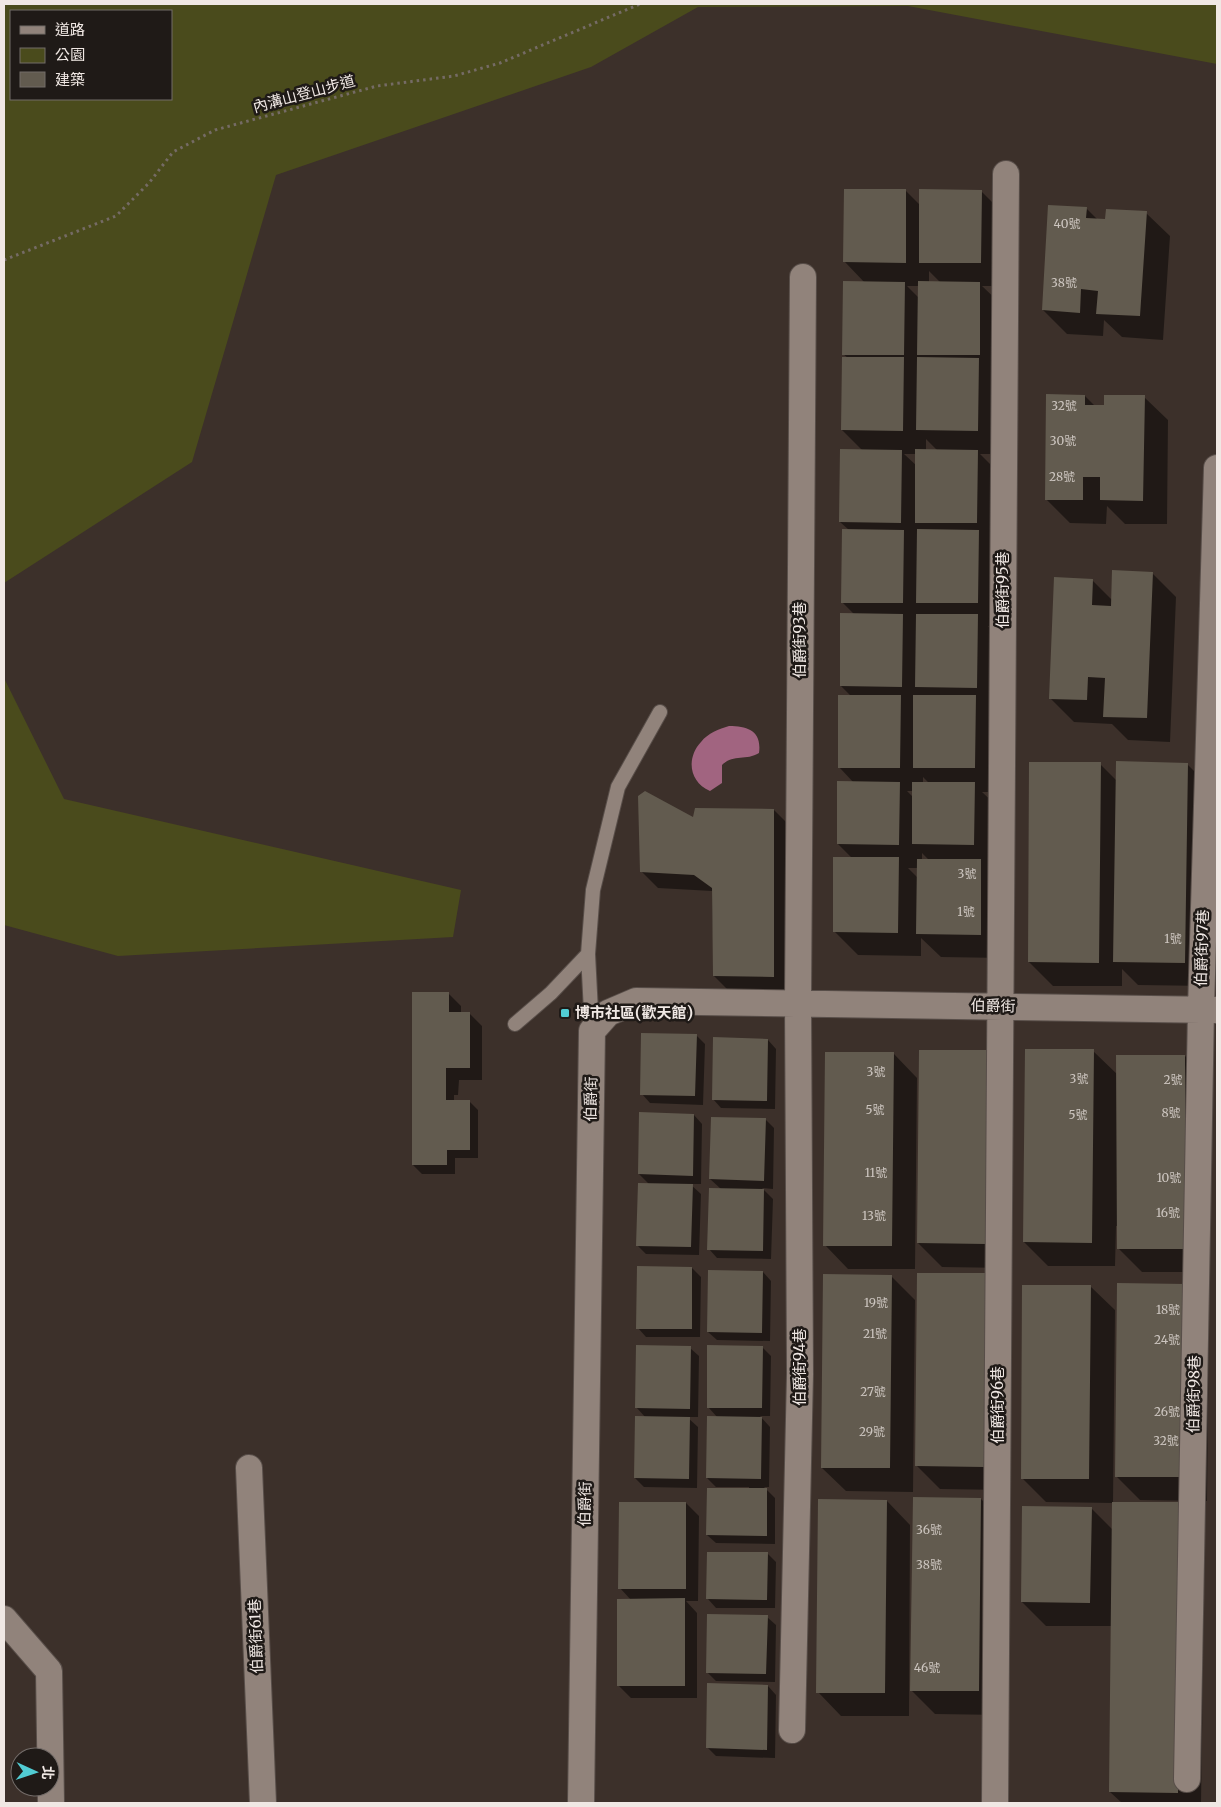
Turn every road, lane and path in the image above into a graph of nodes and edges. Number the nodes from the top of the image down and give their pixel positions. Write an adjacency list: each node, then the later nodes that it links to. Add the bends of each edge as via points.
1 (640, 4): 3 (path, 內溝山登山步道, via 500,63 454,76 377,86 215,130 173,152 149,183 116,216)
2 (1006, 174): 9 (street, 伯爵街95巷)
3 (4, 260)
4 (802, 277): 8 (street, 伯爵街93巷)
5 (1217, 468): 10 (street, 伯爵街97巷)
6 (660, 712): 7 (lane, via 618,787 593,890)
7 (588, 954): 11 (lane, via 551,993); 12 (lane)
8 (798, 1003): 9 (street, 伯爵街); 12 (street, 伯爵街, via 636,1002 608,1013); 15 (street, 伯爵街94巷, via 800,1374)
9 (1000, 1006): 10 (street, 伯爵街); 20 (street, 伯爵街96巷)
10 (1209, 1010): 16 (street, 伯爵街98巷)
11 (515, 1024)
12 (592, 1032): 19 (street, 伯爵街)
13 (249, 1468): 18 (street, 伯爵街61巷)
14 (4, 1619): 17 (street, via 49,1671)
15 (792, 1730)
16 (1188, 1779)
17 (52, 1803)
18 (263, 1803)
19 (581, 1803)
20 (995, 1803)

